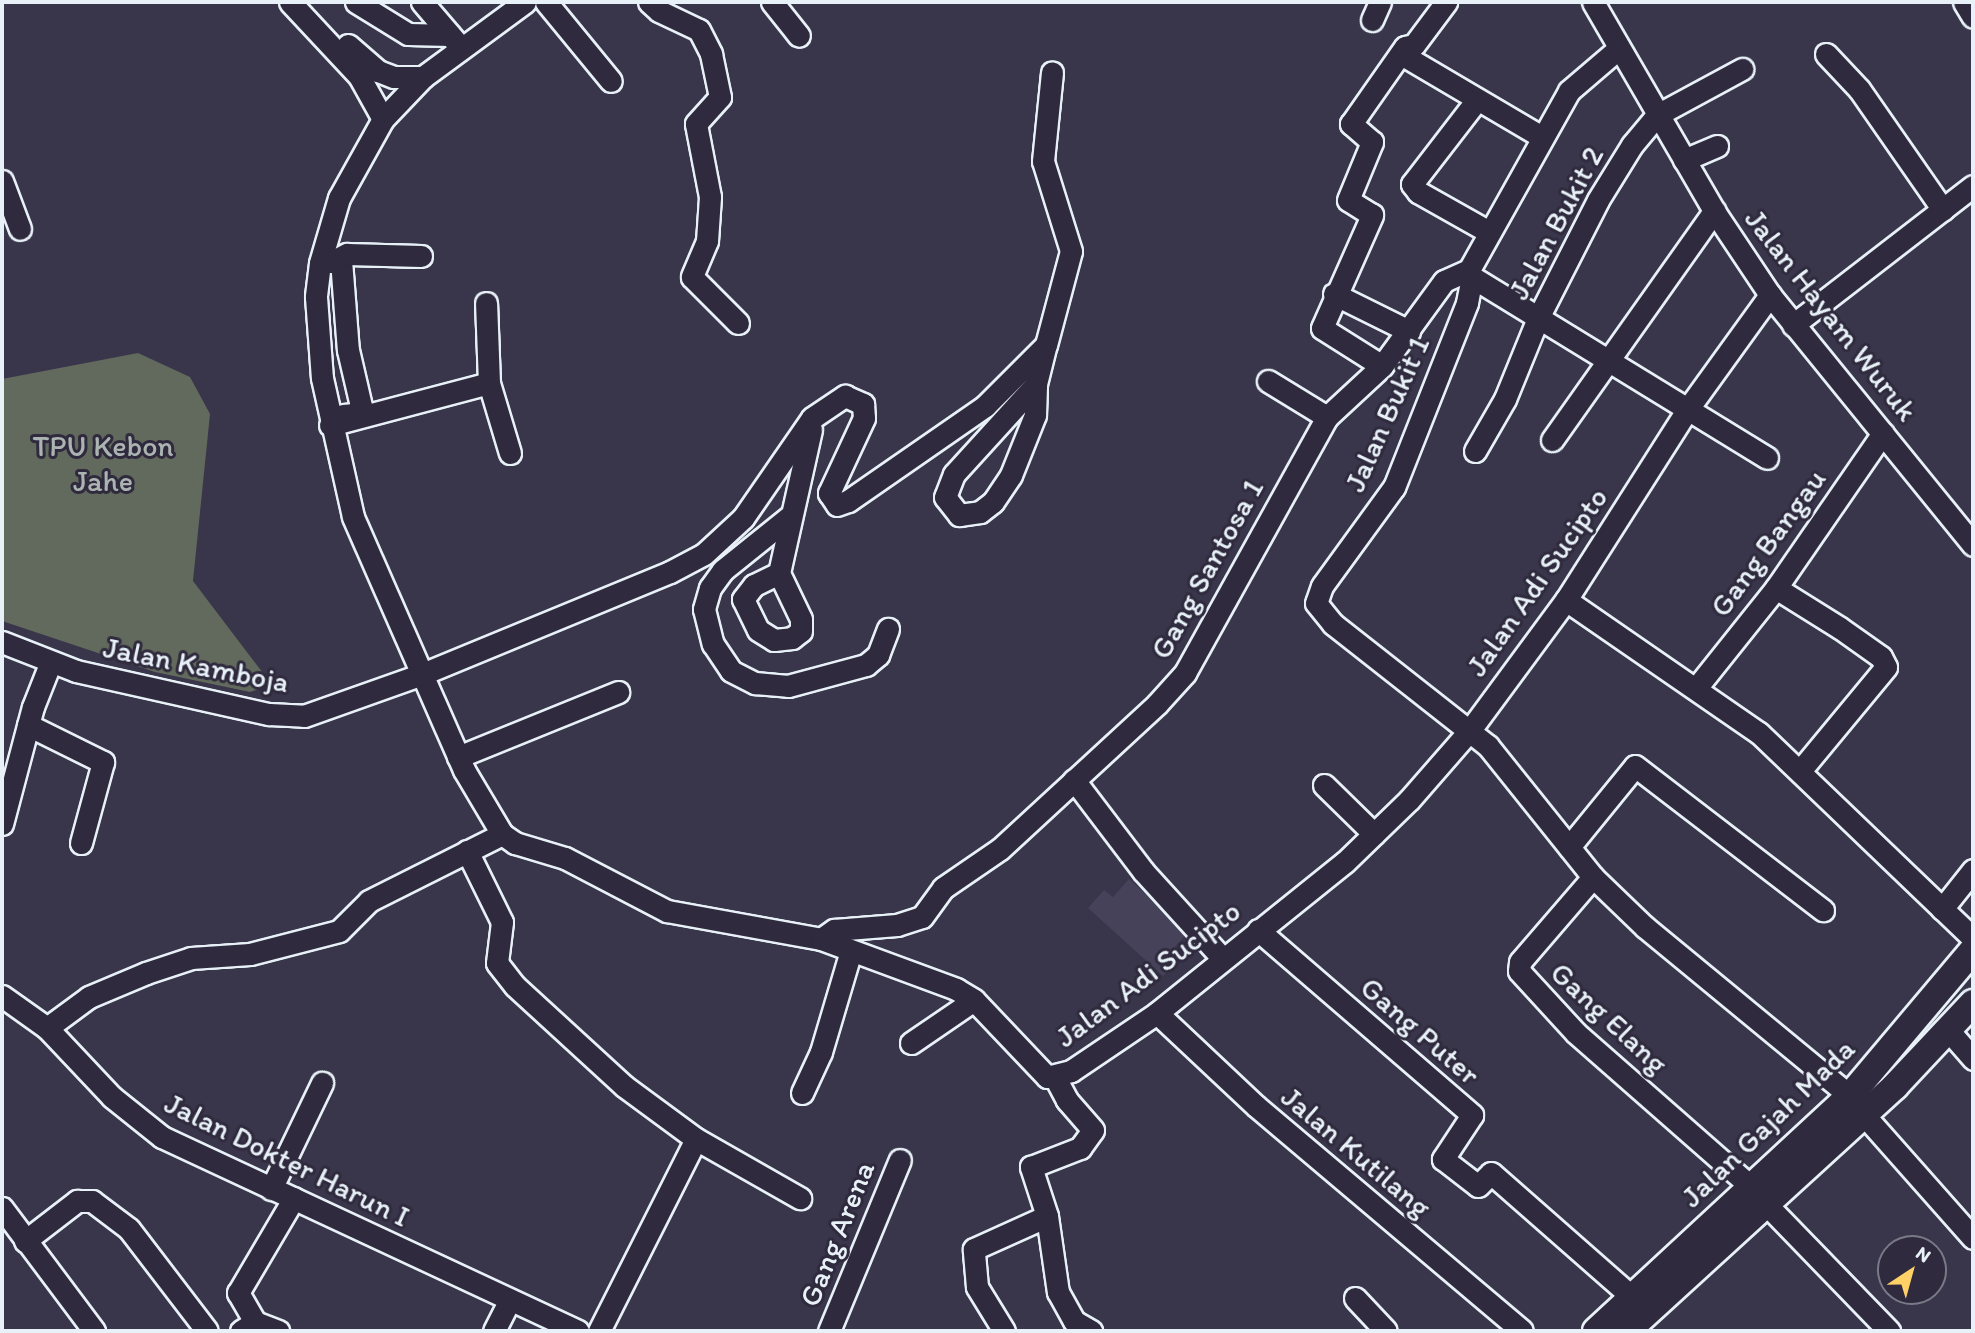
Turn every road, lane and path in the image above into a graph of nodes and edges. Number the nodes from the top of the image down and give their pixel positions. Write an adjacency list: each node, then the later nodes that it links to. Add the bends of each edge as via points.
1 (290, 2): 24 (street, via 359,76)
2 (309, 2): 20 (street, via 378,71 394,77)
3 (356, 2): 14 (street, via 408,34)
4 (422, 2): 14 (street)
5 (525, 2): 14 (street)
6 (546, 2): 21 (street)
7 (649, 2): 41 (street, via 699,30 711,54 720,97 696,124 710,197 708,241 692,277)
8 (772, 2): 13 (street)
9 (1446, 2): 16 (street, via 1414,45)
10 (1593, 2): 15 (street, Jalan Hayam Wuruk)
11 (1964, 2): 12 (street)
12 (1973, 17)
13 (799, 36)
14 (455, 41): 20 (street)
15 (1618, 49): 23 (street, Jalan Hayam Wuruk); 25 (street, Jalan Bukit 1, via 1569,91)
16 (1401, 54): 22 (street); 37 (street, via 1351,124 1372,142 1348,200 1372,215)
17 (1826, 54): 30 (street, via 1858,89)
18 (1742, 69): 23 (street, Jalan Bukit 2)
19 (1052, 72): 44 (street, via 1043,161 1071,251)
20 (423, 77): 24 (street)
21 (611, 81)
22 (1476, 101): 25 (street); 33 (street, via 1412,184 1418,192)
23 (1657, 115): 27 (street, Jalan Hayam Wuruk); 40 (street, Jalan Bukit 2, via 1598,200)
24 (383, 119): 35 (street, via 339,198)
25 (1542, 138): 33 (street, Jalan Bukit 1)
26 (1717, 146): 27 (street)
27 (1684, 160): 31 (street, Jalan Hayam Wuruk)
28 (2, 181): 32 (street)
29 (1973, 186): 30 (street)
30 (1943, 210): 42 (street)
31 (1714, 211): 38 (street, Jalan Hayam Wuruk); 45 (street)
32 (20, 229)
33 (1489, 232): 36 (street, Jalan Bukit 1)
34 (421, 256): 35 (street, via 347,254)
35 (331, 262): 53 (street, via 316,331); 53 (street, via 361,406 355,414)
36 (1471, 273): 40 (street); 43 (street, Gang Santosa 1, via 1444,281); 71 (street, Jalan Bukit 1, via 1467,303 1394,487 1322,586 1316,603 1333,624)
37 (1334, 294): 43 (street); 46 (street, via 1322,328)
38 (1770, 295): 42 (street, Jalan Hayam Wuruk); 50 (street, Jalan Adi Sucipto)
39 (486, 303): 48 (street)
40 (1538, 318): 45 (street); 56 (street, Jalan Bukit 2, via 1505,399)
41 (738, 323)
42 (1793, 325): 54 (street, Jalan Hayam Wuruk)
43 (1409, 331): 46 (street, Gang Santosa 1)
44 (1046, 345): 49 (street); 52 (street, via 985,406 874,486 837,505 828,492 864,418 863,404 845,396)
45 (1606, 359): 50 (street); 55 (street)
46 (1382, 366): 51 (street, Gang Santosa 1)
47 (1268, 381): 51 (street)
48 (489, 383): 53 (street); 57 (street)
49 (1036, 384): 49 (street, via 1035,415 1011,475 993,502 980,512 959,515 945,497 954,474)
50 (1687, 410): 58 (street); 63 (street, Jalan Adi Sucipto)
51 (1327, 417): 74 (street, Gang Santosa 1, via 1185,673)
52 (812, 418): 59 (street); 67 (street, Jalan Kamboja, via 743,518 704,554)
53 (330, 420): 67 (street, via 353,517)
54 (1883, 433): 60 (street, Jalan Hayam Wuruk); 62 (street, Gang Bangau)
55 (1552, 440)
56 (1475, 452)
57 (510, 453)
58 (1767, 458)
59 (789, 517): 61 (street); 64 (street, via 723,569 710,588 704,609 713,644 732,671 755,683 788,686 866,665 878,655)
60 (1973, 545)
61 (779, 573)
62 (1776, 588): 68 (street, Gang Bangau); 73 (street, via 1850,635 1886,667)
63 (1566, 600): 68 (street); 71 (street, Jalan Adi Sucipto)
64 (888, 629)
65 (2, 642): 66 (street, Jalan Kamboja)
66 (50, 664): 67 (street, Jalan Kamboja, via 295,716); 70 (street)
67 (420, 675): 72 (street)
68 (1697, 687): 73 (street)
69 (618, 692): 72 (street)
70 (28, 725): 76 (street); 79 (street, via 103,762)
71 (1470, 730): 78 (street, Jalan Adi Sucipto); 80 (street, via 1523,785)
72 (458, 757): 77 (street)
73 (1800, 771): 84 (street)
74 (1074, 780): 88 (street, Gang Santosa 1, via 1000,849 943,888 922,917 897,925 834,930); 91 (street, via 1143,871)
75 (1324, 785): 78 (street)
76 (2, 824)
77 (502, 834): 81 (street); 88 (street, Jalan Adi Sucipto, via 515,843 565,858 667,911)
78 (1374, 834): 86 (street, Jalan Adi Sucipto)
79 (81, 843)
80 (1569, 846): 83 (street); 85 (street, via 1635,766)
81 (467, 851): 98 (street, via 369,901 339,930 250,954 191,957 116,982); 106 (street, via 502,922 497,963 503,971 616,1079)
82 (1973, 870): 84 (street)
83 (1593, 877): 105 (street, via 1645,927); 109 (street, Gang Elang, via 1520,962 1519,971 1576,1033)
84 (1942, 908): 87 (street)
85 (1822, 910)
86 (1258, 930): 91 (street, Jalan Adi Sucipto); 117 (street, Gang Puter, via 1472,1115 1443,1159 1478,1186 1491,1173)
87 (1973, 938)
88 (821, 939): 90 (street, Jalan Adi Sucipto)
89 (1973, 950): 99 (main road, Jalan Gajah Mada)
90 (851, 951): 94 (street, Jalan Adi Sucipto); 104 (street, via 817,1062)
91 (1223, 959): 96 (street, Jalan Adi Sucipto)
92 (1973, 978): 97 (main road)
93 (2, 996): 98 (street, Jalan Dokter Harun I)
94 (974, 1000): 100 (street); 102 (street, Jalan Adi Sucipto, via 1031,1064)
95 (1973, 1003): 97 (main road, Jalan Gajah Mada)
96 (1157, 1013): 102 (street, Jalan Adi Sucipto); 131 (street, Jalan Kutilang, via 1256,1106)
97 (1942, 1022): 99 (main road); 101 (street); 105 (main road, Jalan Gajah Mada, via 1923,1057)
98 (47, 1028): 108 (street, Jalan Dokter Harun I, via 145,1124)
99 (1902, 1036): 105 (main road, Jalan Gajah Mada)
100 (911, 1043)
101 (1973, 1059)
102 (1055, 1077): 113 (street, via 1067,1100 1093,1130 1080,1148 1031,1167)
103 (322, 1083): 108 (street)
104 (802, 1093)
105 (1857, 1106): 109 (main road, Jalan Gajah Mada); 115 (street)
106 (696, 1139): 111 (street); 126 (street)
107 (900, 1160): 127 (street, Gang Arena)
108 (271, 1189): 110 (street, Jalan Dokter Harun I)
109 (1758, 1195): 117 (main road, Jalan Gajah Mada); 133 (main road, Jalan Gajah Mada); 134 (street)
110 (295, 1198): 119 (street, Jalan Dokter Harun I); 120 (street, via 238,1293)
111 (800, 1198)
112 (2, 1208): 116 (street)
113 (1046, 1216): 128 (street, via 974,1249 977,1287); 129 (street, via 1058,1292 1074,1321)
114 (1558, 1216): 117 (street)
115 (1973, 1238)
116 (26, 1241): 121 (street); 122 (street, via 77,1201 92,1201 129,1230)
117 (1636, 1294): 132 (main road, Jalan Gajah Mada)
118 (1355, 1298): 130 (street)
119 (510, 1300): 124 (street); 125 (street, Jalan Dokter Harun I)
120 (248, 1327): 123 (street)
121 (94, 1331)
122 (207, 1331)
123 (278, 1331)
124 (495, 1331)
125 (578, 1331)
126 (599, 1331)
127 (830, 1331)
128 (1004, 1331)
129 (1091, 1331)
130 (1386, 1331)
131 (1522, 1331)
132 (1596, 1331)
133 (1627, 1331)
134 (1889, 1331)

